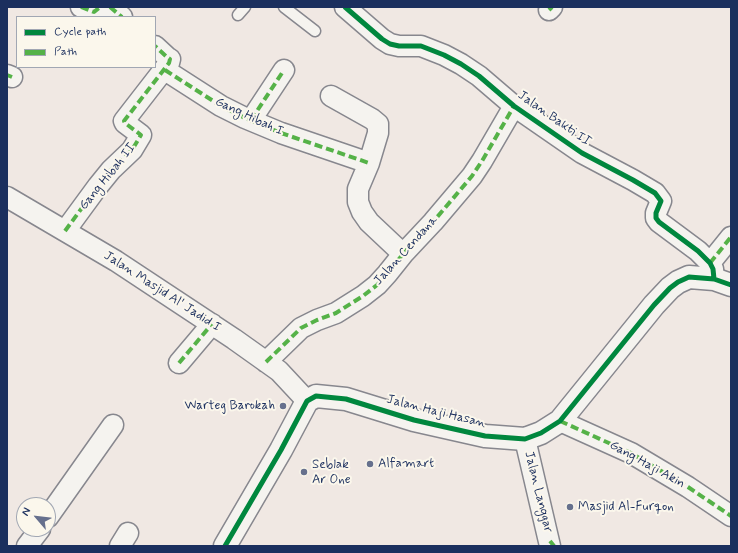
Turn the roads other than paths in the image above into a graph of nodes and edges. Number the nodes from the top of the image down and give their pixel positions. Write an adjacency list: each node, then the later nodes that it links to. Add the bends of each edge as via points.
1 (81, 7): 2 (street, via 94,12)
2 (100, 7)
3 (110, 7): 8 (street)
4 (245, 7): 7 (lane)
5 (284, 7): 9 (lane)
6 (345, 7): 14 (street, Jalan Bakti II, via 390,44 421,46 461,64)
7 (238, 15)
8 (121, 16)
9 (315, 31)
10 (156, 47): 11 (street, via 170,59)
11 (165, 70): 15 (street, Gang Hibah I, via 221,106); 18 (street, Gang Hibah II, via 124,119 125,123 141,136 132,150 98,186)
12 (284, 70): 15 (street)
13 (331, 96): 16 (street, via 378,124 378,133)
14 (514, 106): 20 (street, Jalan Cendana, via 472,176); 21 (street, Jalan Bakti II, via 582,153 655,193 661,201 656,214 659,222 698,251)
15 (251, 120): 16 (street, Gang Hibah I)
16 (369, 163): 20 (street, via 358,189 358,202 369,222)
17 (7, 197): 18 (street, Jalan Masjid Al' Jadid I)
18 (66, 231): 22 (street, Jalan Masjid Al' Jadid I)
19 (731, 237): 21 (street)
20 (402, 254): 23 (street, Jalan Cendana, via 387,274 363,296 336,313 300,328)
21 (718, 276): 26 (street, Jalan Haji Hasan, via 689,277 670,288)
22 (212, 324): 23 (street, Jalan Masjid Al' Jadid I); 24 (street)
23 (266, 362): 25 (street, Jalan Masjid Al' Jadid I, via 279,371)
24 (179, 363)
25 (307, 401): 28 (street, Jalan Haji Hasan, via 316,396 336,398 472,434); 34 (street)
26 (560, 421): 28 (street, Jalan Haji Hasan, via 541,433); 30 (street, Gang Haji Akin, via 631,453)
27 (113, 425): 29 (street)
28 (525, 438): 32 (street, Jalan Langgar)
29 (56, 506)
30 (731, 516)
31 (34, 537): 33 (street)
32 (552, 544)
33 (27, 546)
34 (226, 546)

